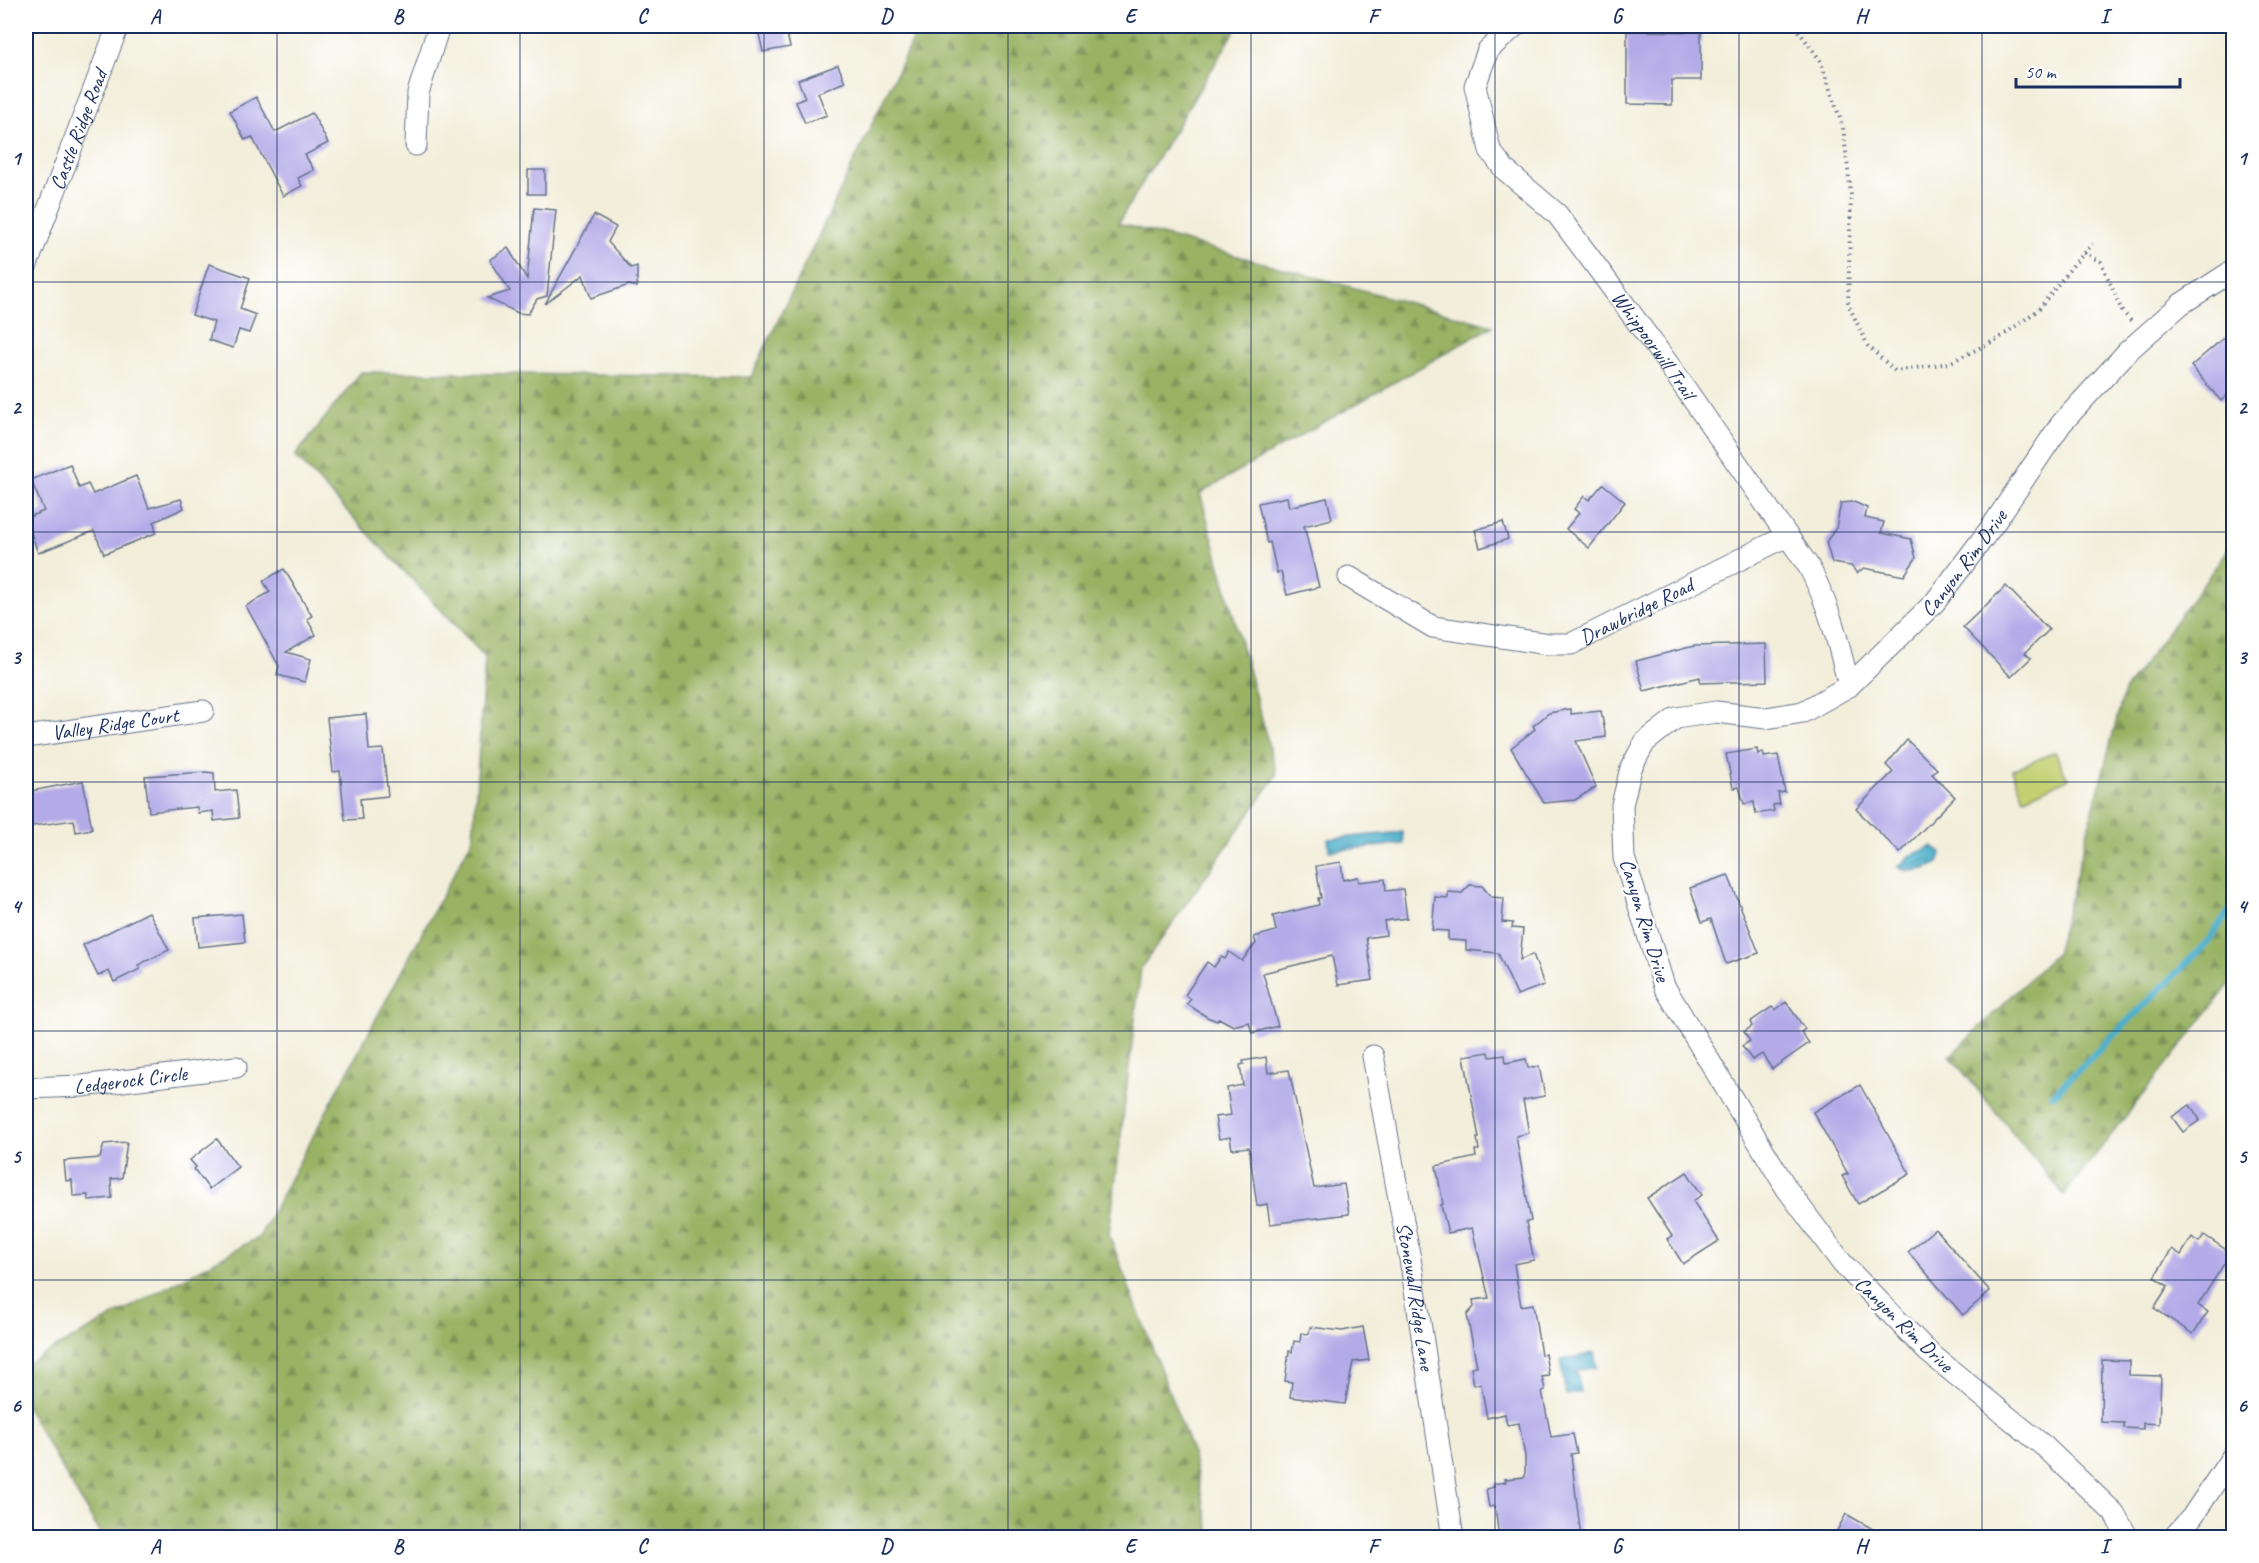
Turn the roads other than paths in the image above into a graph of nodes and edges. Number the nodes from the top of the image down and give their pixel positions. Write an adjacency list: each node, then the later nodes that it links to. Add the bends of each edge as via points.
1 (118, 26): 5 (street, Castle Ridge Road)
2 (440, 26): 4 (street, via 418,93)
3 (1515, 26): 7 (street, Whippoorwill Trail, via 1488,50 1475,86 1490,150 1504,169 1557,214 1670,365)
4 (416, 145)
5 (26, 267)
6 (2234, 270): 9 (street, Canyon Rim Drive, via 2181,304 2145,336 2061,424 1935,602)
7 (1787, 536): 8 (street, Drawbridge Road, via 1570,644 1432,627); 9 (street, Whippoorwill Trail, via 1825,598)
8 (1349, 577)
9 (1848, 686): 17 (street, Canyon Rim Drive, via 1803,712 1766,718 1716,712 1676,718 1645,742 1631,768 1622,805 1624,858 1643,927 1664,986 1787,1189 1842,1263 1927,1351 2045,1447 2114,1513)
10 (203, 711): 11 (street, Valley Ridge Court)
11 (26, 737)
12 (1373, 1056): 16 (street, Stonewall Ridge Lane, via 1412,1270)
13 (236, 1067): 14 (street, Ledgerock Circle, via 81,1086)
14 (26, 1088)
15 (2234, 1454): 18 (street, via 2192,1517)
16 (1453, 1538)
17 (2128, 1538)
18 (2173, 1538)

